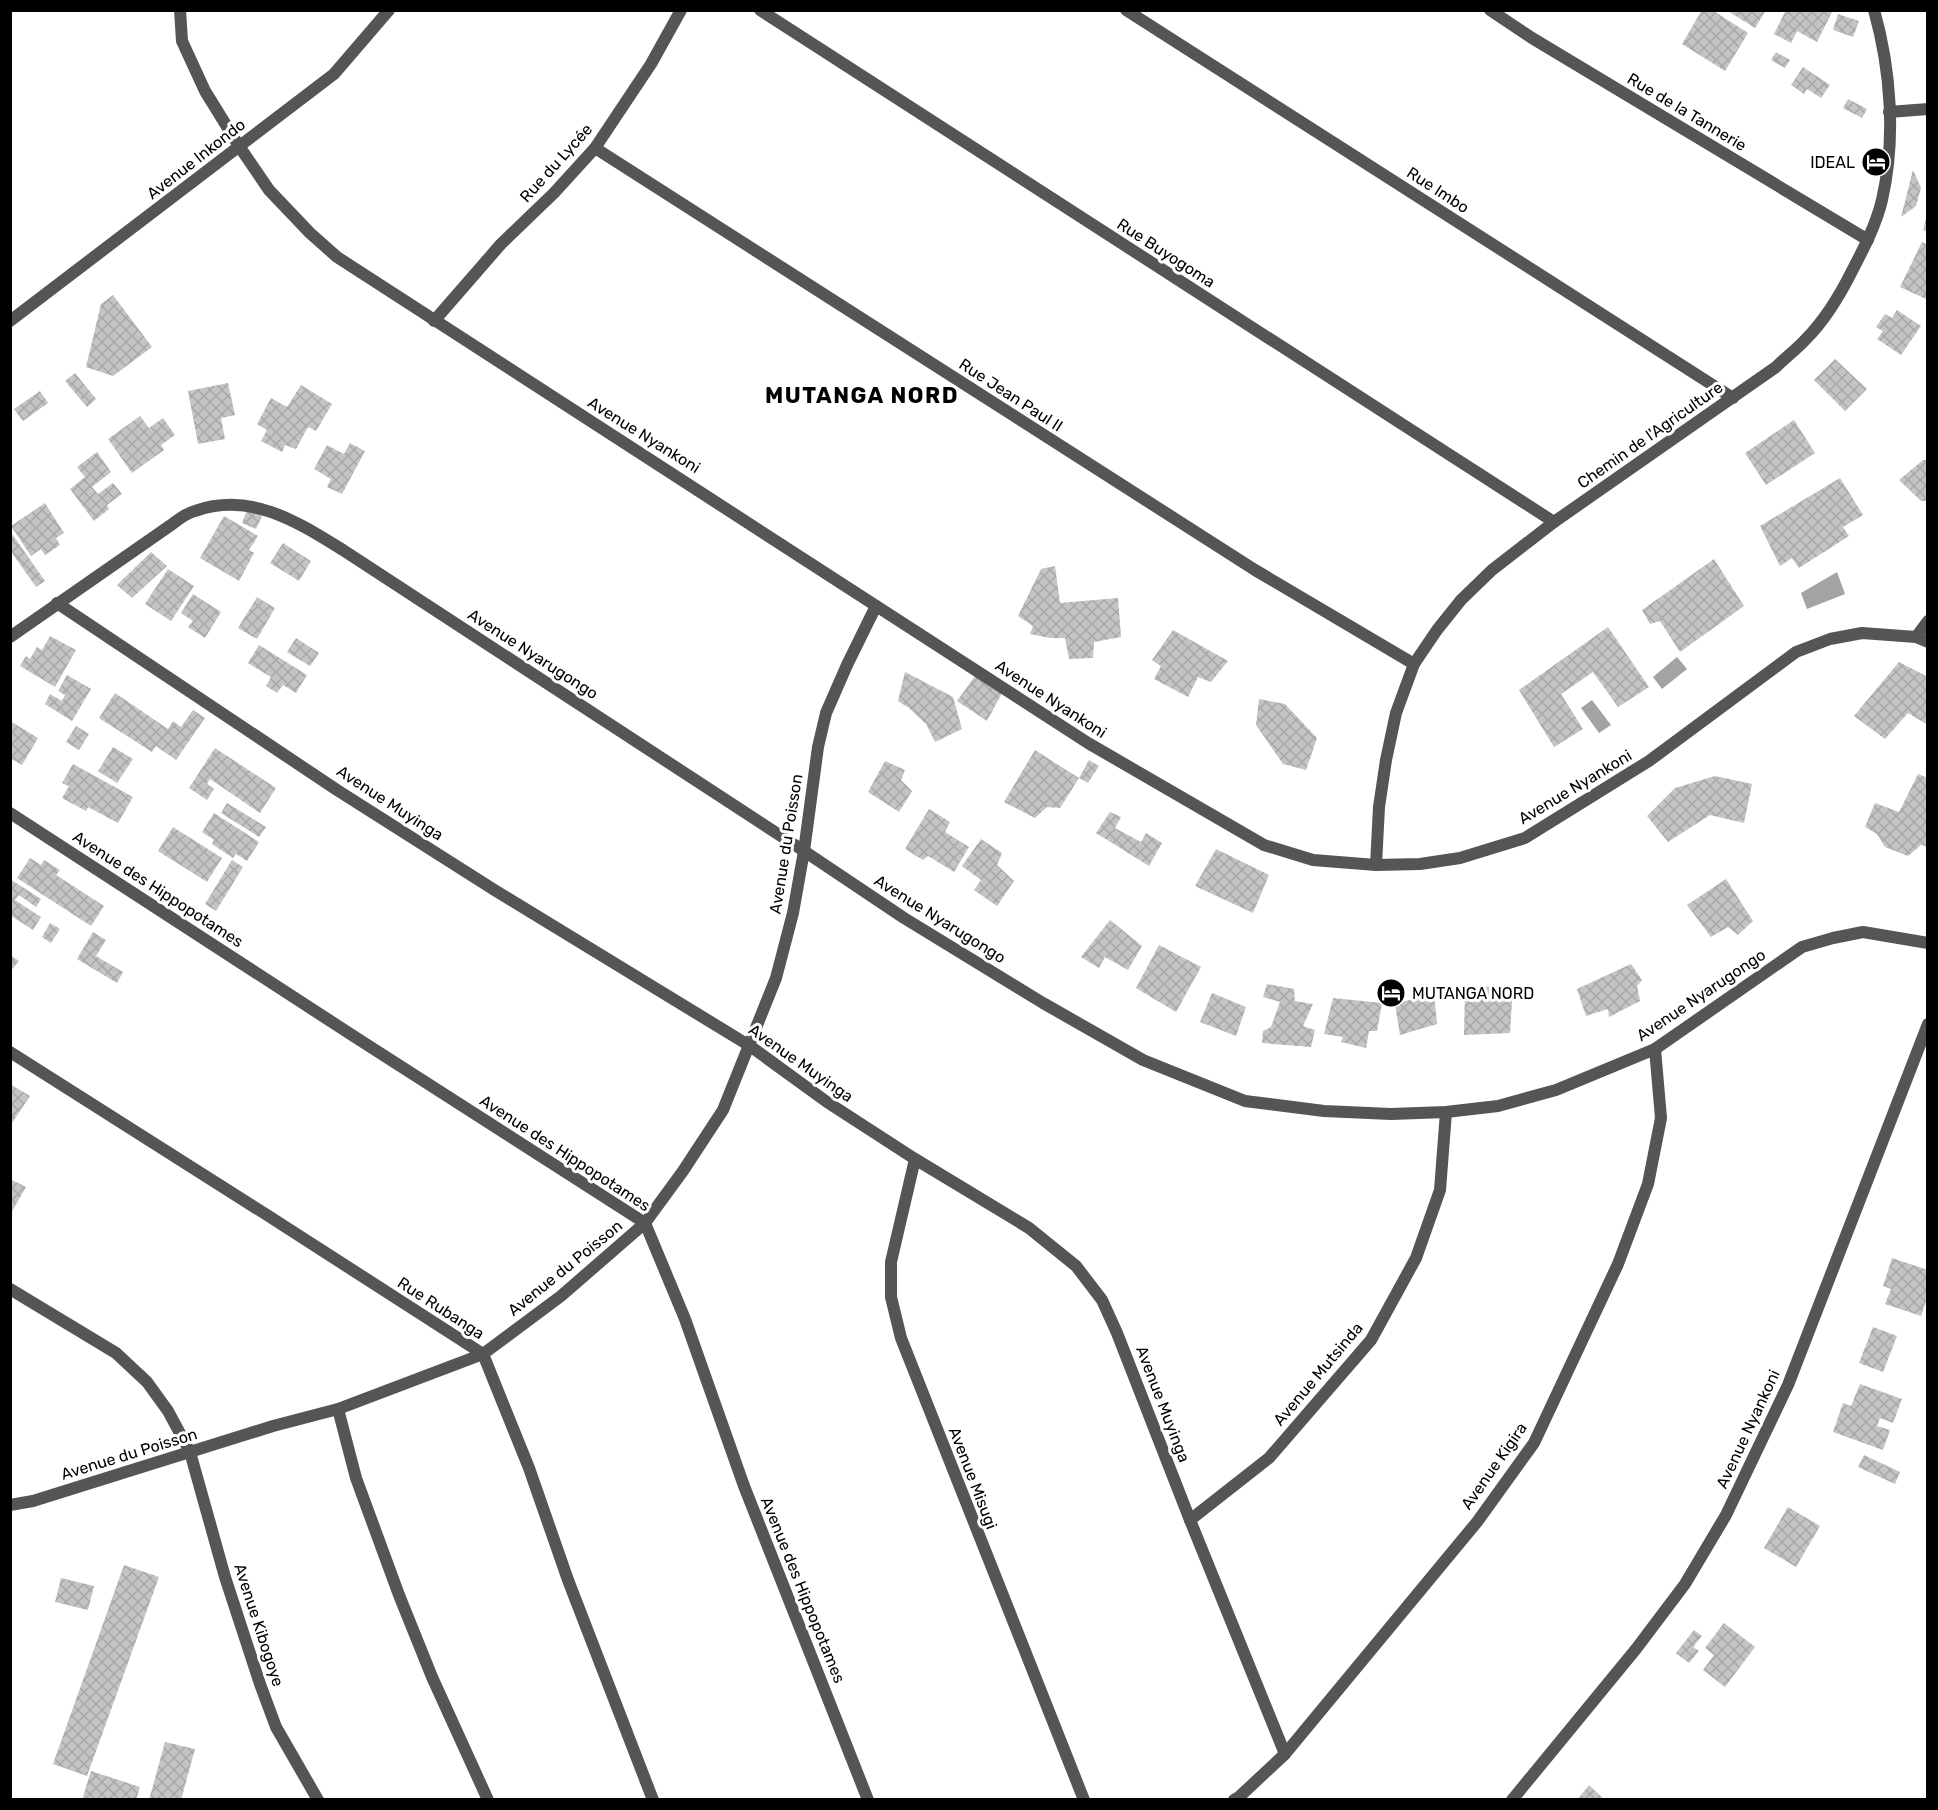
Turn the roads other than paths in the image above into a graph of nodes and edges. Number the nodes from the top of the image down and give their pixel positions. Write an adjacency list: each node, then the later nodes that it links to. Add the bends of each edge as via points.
1 (180, 10): 10 (street, Avenue Nyankoni, via 182,41)
2 (389, 10): 10 (street, Avenue Inkondo, via 334,74)
3 (681, 10): 11 (street, Rue du Lycée, via 651,64)
4 (760, 10): 16 (street, Rue Buyogoma)
5 (1126, 10): 15 (street, Rue Imbo)
6 (1490, 10): 12 (street, Rue de la Tannerie)
7 (1874, 10): 9 (street, Chemin de l'Agriculture)
8 (1928, 109): 9 (street)
9 (1889, 112): 12 (street, Chemin de l'Agriculture, via 1889,159 1882,201)
10 (239, 146): 13 (street, Avenue Inkondo); 14 (street, Avenue Nyankoni, via 269,190 310,233 337,257)
11 (595, 148): 14 (street, Rue du Lycée, via 501,244); 22 (street, Rue Jean Paul II, via 1255,570)
12 (1868, 240): 15 (street, Chemin de l'Agriculture, via 1840,294 1808,338)
13 (10, 321)
14 (434, 321): 18 (street, Avenue Nyankoni)
15 (1733, 398): 16 (street, Chemin de l'Agriculture)
16 (1554, 522): 22 (street, Chemin de l'Agriculture, via 1492,570 1461,600)
17 (57, 603): 20 (street, Avenue Nyarugongo); 24 (street, Avenue Nyarugongo, via 193,511 216,506 255,506 345,552); 28 (street, Avenue Muyinga, via 337,790)
18 (876, 606): 24 (street, Avenue du Poisson, via 826,713); 25 (street, Avenue Nyankoni, via 1088,743 1264,845 1313,860)
19 (1928, 621): 21 (street)
20 (10, 637)
21 (1922, 640): 25 (street, Avenue Nyankoni, via 1862,633 1830,639 1796,652 1648,761 1525,838 1460,858)
22 (1414, 664): 25 (street, Chemin de l'Agriculture, via 1396,713 1386,760)
23 (10, 813): 33 (street, Avenue des Hippopotames)
24 (804, 850): 28 (street, Avenue du Poisson, via 776,978); 31 (street, Avenue Nyarugongo, via 904,918 1143,1060 1245,1101 1324,1112)
25 (1376, 865)
26 (1928, 943): 29 (street, Avenue Nyarugongo, via 1863,932 1802,947)
27 (1928, 1024): 47 (street, Avenue Nyankoni, via 1788,1385 1726,1515 1678,1593 1636,1649)
28 (750, 1046): 32 (street, Avenue Muyinga); 33 (street, Avenue du Poisson, via 723,1110)
29 (1655, 1049): 31 (street, Avenue Nyarugongo, via 1556,1090 1498,1106); 40 (street, Avenue Kigira, via 1661,1118 1648,1184 1618,1264 1534,1443 1477,1522)
30 (10, 1052): 35 (street, Rue Rubanga)
31 (1446, 1112): 39 (street, Avenue Mutsinda, via 1440,1190 1416,1258 1371,1340 1269,1458)
32 (915, 1159): 39 (street, Avenue Muyinga, via 1029,1228 1076,1266 1102,1300); 45 (street, Avenue Misugi, via 891,1262 891,1297 901,1338)
33 (645, 1223): 35 (street, Avenue du Poisson, via 561,1296); 44 (street, Avenue des Hippopotames)
34 (10, 1289): 37 (street, Avenue Kibogoye, via 116,1353 147,1382)
35 (483, 1354): 36 (street, Avenue du Poisson); 43 (street, Rue Rubanga)
36 (338, 1409): 37 (street, Avenue du Poisson); 42 (street, via 356,1478 399,1595)
37 (190, 1452): 38 (street, Avenue du Poisson); 41 (street, Avenue Kibogoye, via 260,1684 276,1726)
38 (10, 1505)
39 (1190, 1520): 40 (street, Avenue Muyinga)
40 (1285, 1754): 46 (street, Avenue Kigira)
41 (318, 1800)
42 (488, 1800)
43 (653, 1800)
44 (868, 1800)
45 (1084, 1800)
46 (1234, 1800)
47 (1512, 1800)

